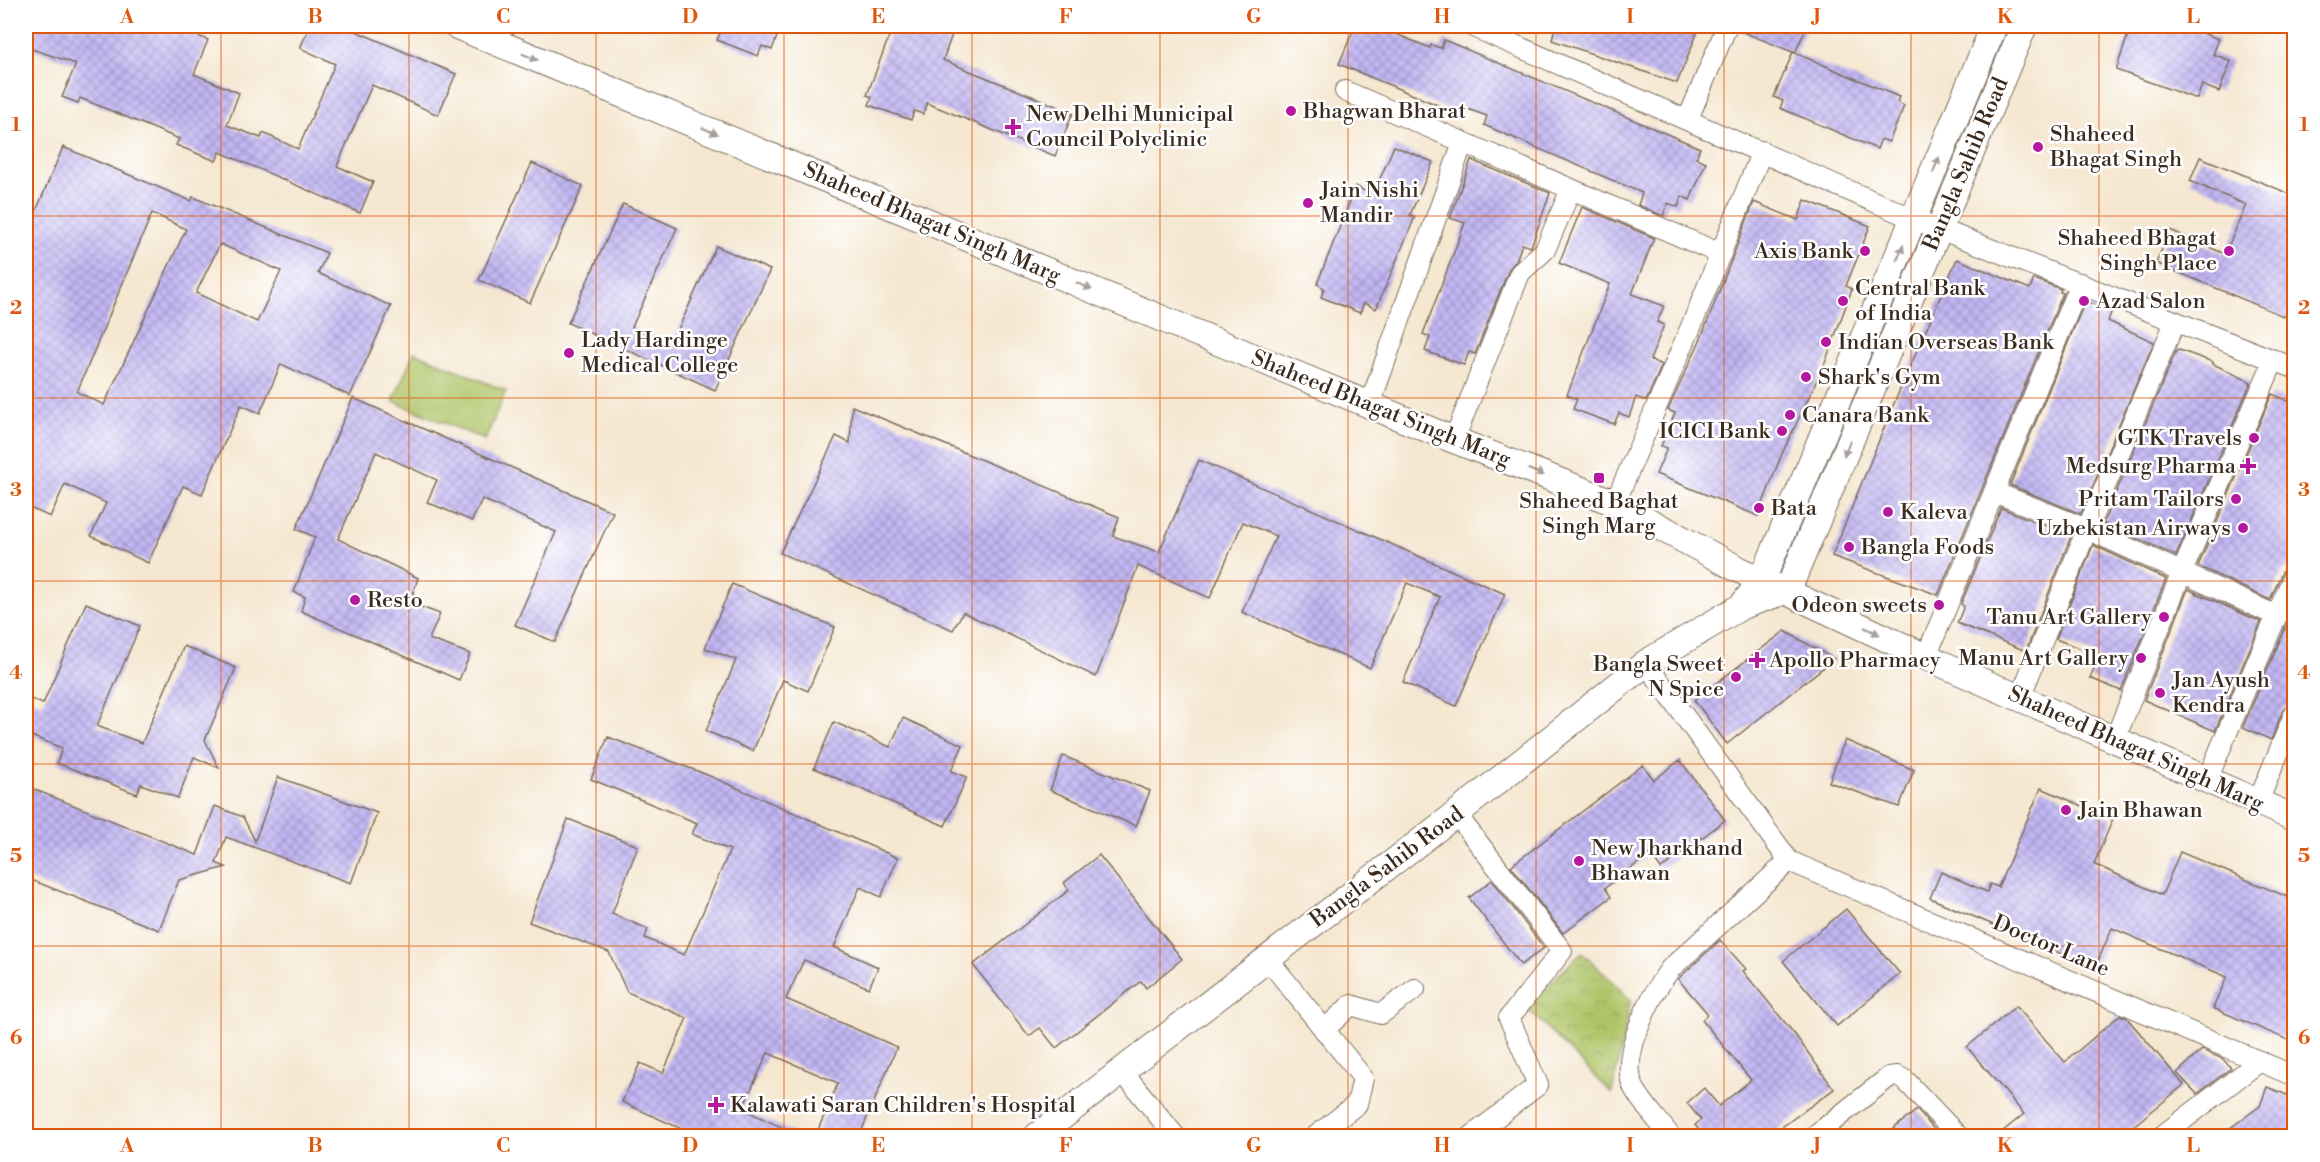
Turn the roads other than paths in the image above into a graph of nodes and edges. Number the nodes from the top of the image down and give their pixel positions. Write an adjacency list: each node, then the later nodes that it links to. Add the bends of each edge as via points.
1 (457, 26): 6 (street, Shaheed Bhagat Singh Marg)
2 (1471, 26): 8 (street)
3 (1727, 26): 8 (street)
4 (1994, 26): 12 (street, Bangla Sahib Road, one-way to 4)
5 (2024, 26): 13 (street, Bangla Sahib Road)
6 (498, 34): 19 (street, Shaheed Bhagat Singh Marg, one-way to 19)
7 (1345, 91): 9 (street)
8 (1688, 119): 10 (street)
9 (1463, 142): 11 (street); 19 (street)
10 (1762, 151): 12 (street); 14 (street)
11 (1571, 189): 14 (street); 20 (street, via 1545,250 1520,273)
12 (1914, 219): 13 (street); 26 (street, Bangla Sahib Road, one-way to 12)
13 (1939, 229): 15 (street); 27 (street, Bangla Sahib Road, one-way to 27)
14 (1721, 254): 22 (street)
15 (2080, 284): 16 (street); 21 (street)
16 (2175, 322): 17 (street); 23 (street)
17 (2274, 360): 18 (street); 24 (street)
18 (2295, 368)
19 (1370, 404): 20 (street, Shaheed Bhagat Singh Marg)
20 (1454, 440): 22 (street, Shaheed Bhagat Singh Marg, one-way to 22)
21 (1994, 492): 23 (street); 30 (street)
22 (1615, 503): 26 (street, Shaheed Bhagat Singh Marg, via 1740,570)
23 (2087, 529): 24 (street); 32 (street)
24 (2182, 572): 29 (street); 34 (street)
25 (2295, 576): 29 (street)
26 (1763, 578): 27 (street, Shaheed Bhagat Singh Marg); 28 (street, Bangla Sahib Road)
27 (1788, 590): 28 (street, Bangla Sahib Road); 30 (street, Shaheed Bhagat Singh Marg, one-way to 30)
28 (1742, 606): 31 (street, Bangla Sahib Road)
29 (2277, 616): 35 (street)
30 (1926, 657): 32 (street, Shaheed Bhagat Singh Marg)
31 (1646, 663): 37 (street, Bangla Sahib Road); 39 (street)
32 (2020, 698): 34 (street, Shaheed Bhagat Singh Marg)
33 (2295, 715): 36 (street)
34 (2115, 740): 35 (street, Shaheed Bhagat Singh Marg)
35 (2207, 780): 36 (street, Shaheed Bhagat Singh Marg)
36 (2258, 802): 38 (street, Shaheed Bhagat Singh Marg)
37 (1456, 814): 40 (street, Bangla Sahib Road); 49 (street, via 1562,951 1509,1018 1538,1085)
38 (2295, 818)
39 (1789, 861): 43 (street, Doctor Lane); 50 (street, via 1670,969 1655,989 1630,1053 1628,1070 1634,1088)
40 (1267, 958): 42 (street); 44 (street, Bangla Sahib Road)
41 (1415, 988): 42 (street, via 1381,1014 1351,1005)
42 (1324, 1030): 48 (street, via 1363,1078 1357,1104)
43 (2260, 1061): 45 (street, Doctor Lane); 53 (street)
44 (1122, 1071): 46 (street); 47 (street, Bangla Sahib Road)
45 (2295, 1076)
46 (1173, 1136)
47 (1037, 1137)
48 (1317, 1137)
49 (1472, 1137)
50 (1670, 1137)
51 (1814, 1137): 52 (street, via 1889,1077 1897,1076)
52 (1958, 1137)
53 (2162, 1137)

